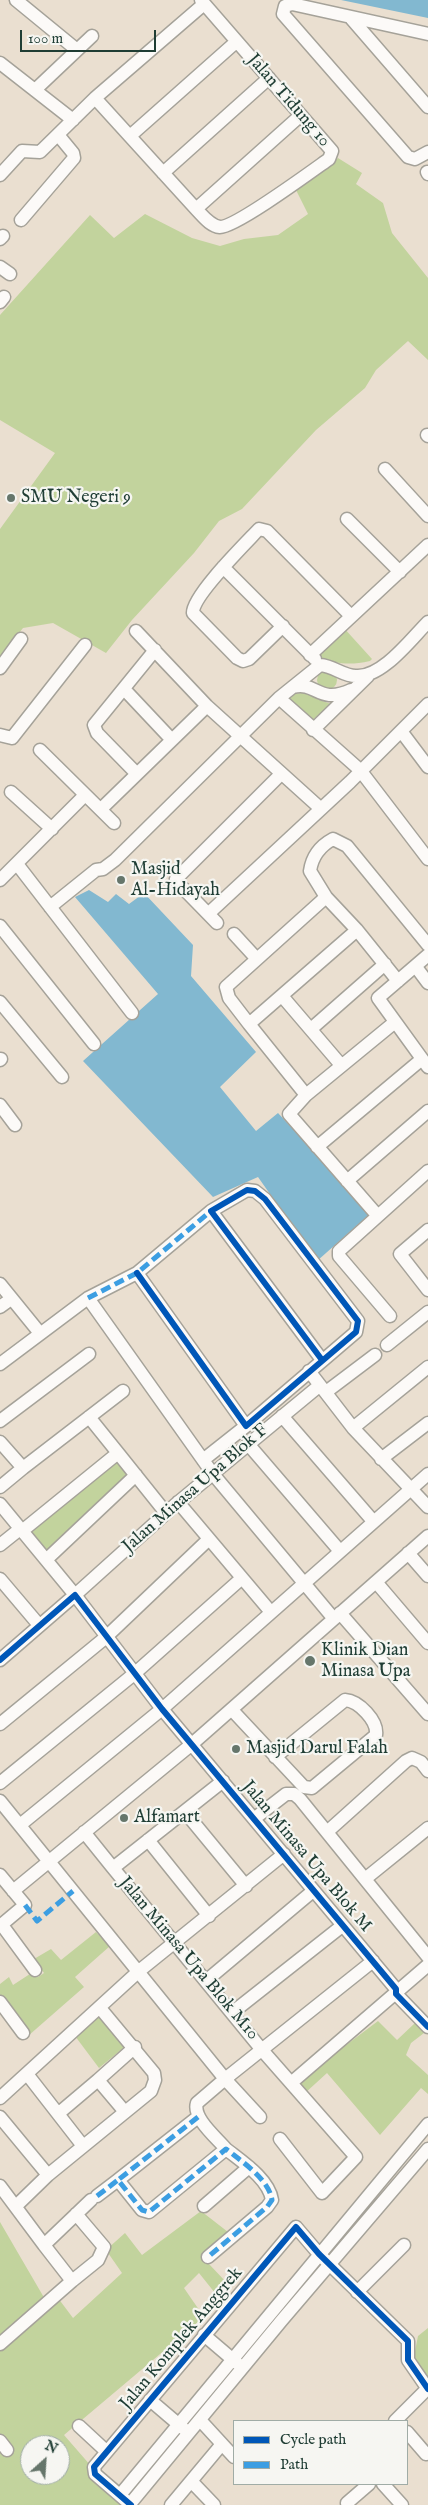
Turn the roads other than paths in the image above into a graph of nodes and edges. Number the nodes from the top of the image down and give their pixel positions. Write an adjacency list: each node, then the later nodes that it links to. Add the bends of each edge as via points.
1 (16, 0): 7 (street)
2 (202, 2): 6 (street, Jalan Tidung 10); 11 (street)
3 (350, 17): 4 (street); 12 (street); 17 (street, via 292,4 283,9 283,14 408,157 415,160)
4 (427, 35)
5 (92, 36): 7 (street)
6 (236, 42): 9 (street, Jalan Tidung 10); 16 (street)
7 (77, 50): 10 (street)
8 (1, 66): 10 (street)
9 (269, 78): 13 (street, Jalan Tidung 10); 18 (street)
10 (36, 89): 14 (street)
11 (95, 98): 14 (street); 16 (street, Jalan Tidung 10)
12 (428, 107)
13 (301, 115): 20 (street); 20 (street, Jalan Tidung 10, via 332,151 329,159 228,225 219,227 211,224)
14 (73, 120): 15 (street)
15 (59, 136): 19 (street, via 40,152 22,151); 21 (street, via 74,158)
16 (130, 136): 18 (street, Jalan Tidung 10)
17 (428, 152)
18 (163, 173): 20 (street, Jalan Tidung 10)
19 (0, 175)
20 (196, 209)
21 (20, 220)
22 (385, 469): 23 (street)
23 (428, 516)
24 (348, 519): 27 (street)
25 (428, 545): 27 (street)
26 (223, 567): 28 (street, via 259,529 264,528); 30 (street); 30 (street, via 195,602 192,613 237,658 249,659)
27 (400, 572): 28 (street)
28 (351, 616): 35 (street)
29 (428, 622): 38 (street, via 384,666)
30 (283, 626): 35 (street)
31 (136, 631): 34 (street)
32 (21, 638): 37 (street)
33 (85, 645): 47 (street, via 12,738)
34 (155, 650): 41 (street); 44 (street)
35 (310, 655): 36 (street)
36 (320, 665): 38 (street, via 336,667 348,675); 39 (street)
37 (0, 668)
38 (368, 676): 40 (street)
39 (293, 687): 40 (street, via 302,685 330,696); 42 (street)
40 (356, 688): 45 (street)
41 (124, 689): 49 (street); 53 (street, via 96,720 93,728)
42 (279, 698): 45 (street); 48 (street)
43 (428, 704): 46 (street)
44 (207, 706): 48 (street); 49 (street)
45 (313, 730): 52 (street)
46 (401, 731): 51 (street); 52 (street)
47 (0, 735)
48 (240, 736): 54 (street); 65 (street, via 115,860 96,870)
49 (172, 740): 53 (street)
50 (40, 750): 56 (street)
51 (428, 767)
52 (360, 770): 57 (street); 61 (street)
53 (137, 774): 58 (street)
54 (281, 774): 57 (street); 57 (street, via 176,879 212,918)
55 (11, 792): 60 (street)
56 (85, 795): 58 (street); 60 (street)
57 (320, 808)
58 (101, 809): 59 (street)
59 (114, 823)
60 (52, 829): 62 (street)
61 (428, 859)
62 (17, 864): 63 (street); 65 (street)
63 (0, 880)
64 (326, 897): 67 (street); 69 (street, via 310,871 312,860 321,847 333,839 347,846); 71 (street)
65 (50, 907): 80 (street)
66 (0, 926): 84 (street)
67 (357, 930): 72 (street); 77 (street)
68 (234, 934): 71 (street)
69 (428, 945)
70 (428, 955): 73 (street)
71 (256, 958): 82 (street, via 226,987 228,998)
72 (385, 964): 74 (street); 75 (street)
73 (416, 967): 74 (street); 76 (street)
74 (398, 981): 78 (street)
75 (365, 983): 78 (street); 83 (street)
76 (428, 983)
77 (282, 996): 82 (street); 83 (street)
78 (378, 998): 81 (street)
79 (0, 1002): 87 (street)
80 (132, 1013)
81 (395, 1022): 85 (street); 86 (street)
82 (249, 1024): 88 (street)
83 (311, 1028): 86 (street)
84 (94, 1044)
85 (425, 1063): 92 (street)
86 (342, 1065): 88 (street)
87 (62, 1077)
88 (306, 1095): 92 (street, via 289,1114)
89 (0, 1105): 91 (street)
90 (428, 1111): 94 (street)
91 (15, 1125)
92 (317, 1147): 94 (street)
93 (428, 1171): 96 (street)
94 (347, 1181): 96 (street)
95 (211, 1211): 98 (street); 110 (street); 110 (street, via 246,1190 260,1193 358,1321 356,1332)
96 (377, 1215): 105 (street, via 342,1247 339,1254)
97 (428, 1230): 100 (street, via 400,1254)
98 (137, 1273): 101 (street); 120 (street)
99 (0, 1284): 102 (street)
100 (428, 1290)
101 (88, 1298): 106 (street); 126 (street)
102 (11, 1299): 103 (street); 106 (street)
103 (0, 1307)
104 (428, 1312): 107 (street)
105 (390, 1316)
106 (40, 1332): 111 (street)
107 (387, 1345)
108 (89, 1354): 118 (street)
109 (375, 1354): 114 (street, Jalan Minasa Upa Blok F)
110 (322, 1360): 113 (street)
111 (0, 1364)
112 (428, 1366): 121 (street)
113 (309, 1371): 114 (street); 120 (street)
114 (323, 1389): 116 (street, Jalan Minasa Upa Blok F); 121 (street)
115 (123, 1391): 117 (street)
116 (282, 1416): 123 (street, Jalan Minasa Upa Blok F); 137 (street)
117 (88, 1417): 124 (street); 127 (street)
118 (0, 1421)
119 (428, 1422): 125 (street)
120 (246, 1426): 126 (street)
121 (353, 1428): 125 (street)
122 (0, 1442): 127 (street)
123 (248, 1444): 128 (street, Jalan Minasa Upa Blok F); 142 (street)
124 (118, 1454): 130 (street); 138 (street)
125 (381, 1459): 132 (street)
126 (203, 1460): 128 (street)
127 (23, 1468): 131 (street)
128 (213, 1474): 133 (street, Jalan Minasa Upa Blok F); 148 (street)
129 (428, 1474): 132 (street)
130 (136, 1475): 136 (street); 144 (street)
131 (0, 1486)
132 (410, 1489): 135 (street); 137 (street)
133 (178, 1502): 136 (street, Jalan Minasa Upa Blok F); 140 (street)
134 (0, 1504): 138 (street)
135 (428, 1508)
136 (166, 1513): 150 (street, Jalan Minasa Upa Blok F)
137 (372, 1521): 142 (street)
138 (21, 1530): 141 (street); 144 (street)
139 (428, 1536): 143 (street)
140 (209, 1539): 146 (street); 154 (street)
141 (0, 1545)
142 (339, 1550): 148 (street)
143 (408, 1553): 145 (street); 149 (street)
144 (46, 1559): 150 (street)
145 (428, 1576)
146 (242, 1578): 151 (street); 157 (street)
147 (0, 1579): 153 (street)
148 (302, 1582): 151 (street); 152 (street)
149 (376, 1582): 152 (street); 155 (street)
150 (75, 1595): 153 (street, Jalan Minasa Upa Blok F); 154 (street)
151 (270, 1611): 158 (street)
152 (337, 1616): 159 (street); 160 (street)
153 (39, 1625): 156 (street, Jalan Minasa Upa Blok F)
154 (105, 1638): 157 (street); 161 (street)
155 (428, 1643)
156 (1, 1658)
157 (134, 1674): 158 (street); 166 (street)
158 (162, 1708): 162 (street); 170 (street)
159 (232, 1710): 162 (street); 163 (street)
160 (428, 1714)
161 (0, 1724)
162 (192, 1744): 165 (street, Jalan Minasa Upa Blok M); 172 (street)
163 (275, 1757): 163 (street, via 304,1787 312,1788 376,1735 377,1728 353,1701 345,1700)
164 (428, 1771): 173 (street, via 416,1759 406,1761)
165 (223, 1781): 168 (street); 169 (street, Jalan Minasa Upa Blok M)
166 (0, 1782)
167 (0, 1801): 170 (street)
168 (185, 1812): 174 (street); 180 (street)
169 (255, 1818): 173 (street, via 286,1794 294,1794); 175 (street, Jalan Minasa Upa Blok M)
170 (20, 1825): 176 (street)
171 (428, 1828): 179 (street)
172 (84, 1832): 176 (street); 177 (street, Jalan Minasa Upa Blok M10)
173 (327, 1832): 179 (street)
174 (148, 1840): 177 (street); 183 (street)
175 (284, 1854): 180 (street); 182 (street, Jalan Minasa Upa Blok M)
176 (48, 1862): 181 (street); 191 (street)
177 (113, 1868): 186 (street, Jalan Minasa Upa Blok M10)
178 (0, 1875): 181 (street)
179 (365, 1879): 187 (street)
180 (246, 1886): 183 (street)
181 (13, 1891): 184 (street, via 25,1905)
182 (313, 1891): 185 (street, Jalan Minasa Upa Blok M); 192 (street)
183 (209, 1916): 186 (street)
184 (1, 1926): 190 (street)
185 (342, 1926): 188 (street, Jalan Minasa Upa Blok M); 196 (street)
186 (173, 1944): 191 (street); 192 (street, Jalan Minasa Upa Blok M10)
187 (428, 1957)
188 (372, 1961): 193 (street, Jalan Minasa Upa Blok M); 201 (street)
189 (428, 1965): 193 (street)
190 (35, 1970)
191 (139, 1971): 195 (street); 203 (street)
192 (207, 1980): 196 (street, Jalan Minasa Upa Blok M10)
193 (398, 1991): 197 (street); 198 (street); 205 (street)
194 (0, 2002): 199 (street)
195 (100, 2008): 200 (street); 202 (street)
196 (233, 2012): 201 (street, Jalan Minasa Upa Blok M10)
197 (428, 2015)
198 (428, 2027)
199 (23, 2033)
200 (135, 2047): 204 (street); 207 (street, via 154,2073 155,2080 150,2091)
201 (262, 2050): 203 (street); 205 (street, Jalan Minasa Upa Blok M10)
202 (27, 2074): 206 (street); 208 (street)
203 (227, 2078): 209 (street); 211 (street, via 197,2103)
204 (98, 2080): 207 (street); 208 (street)
205 (291, 2083): 213 (street, Jalan Minasa Upa Blok M10, via 356,2157 322,2193)
206 (0, 2098)
207 (124, 2112): 214 (street)
208 (59, 2113): 214 (street)
209 (260, 2116)
210 (0, 2117): 218 (street)
211 (198, 2117): 215 (street); 219 (street)
212 (428, 2124): 226 (street)
213 (280, 2140)
214 (84, 2146): 218 (street)
215 (226, 2148): 217 (street); 219 (street, via 149,2212 142,2210)
216 (428, 2149): 228 (street)
217 (249, 2168): 222 (street); 227 (street, via 267,2188 271,2203)
218 (48, 2175): 221 (street)
219 (118, 2180): 223 (street)
220 (0, 2186): 221 (street)
221 (16, 2206): 224 (street)
222 (204, 2206)
223 (76, 2214): 224 (street); 229 (street, via 104,2247 98,2260)
224 (44, 2245): 229 (street)
225 (404, 2245): 230 (street)
226 (319, 2254): 228 (street, Jalan Komplek Anggrek); 231 (street, Jalan Komplek Anggrek, via 296,2227); 233 (street)
227 (208, 2257)
228 (331, 2264): 230 (street, Jalan Komplek Anggrek); 234 (street)
229 (72, 2281): 232 (street)
230 (357, 2292): 235 (street, Jalan Komplek Anggrek, via 408,2341 408,2360)
231 (204, 2335): 233 (street, Jalan Komplek Anggrek); 236 (street, Jalan Komplek Anggrek)
232 (0, 2344)
233 (232, 2358): 234 (street, Jalan Komplek Anggrek); 239 (street)
234 (243, 2368): 237 (street)
235 (428, 2388): 238 (street)
236 (150, 2400): 239 (street, Jalan Komplek Anggrek); 244 (street, Jalan Komplek Anggrek)
237 (200, 2420): 241 (street); 243 (street)
238 (397, 2420)
239 (178, 2424): 241 (street, Jalan Komplek Anggrek); 250 (street)
240 (79, 2426): 244 (street)
241 (189, 2433): 250 (street)
242 (408, 2433): 245 (street)
243 (222, 2444): 246 (street); 247 (street)
244 (106, 2451): 250 (street, Jalan Komplek Anggrek, via 93,2470)
245 (426, 2454)
246 (233, 2456)
247 (192, 2482): 252 (street); 253 (street)
248 (368, 2485): 251 (street)
249 (384, 2485): 254 (street)
250 (127, 2502)
251 (347, 2503)
252 (171, 2505)
253 (214, 2505)
254 (402, 2505)

